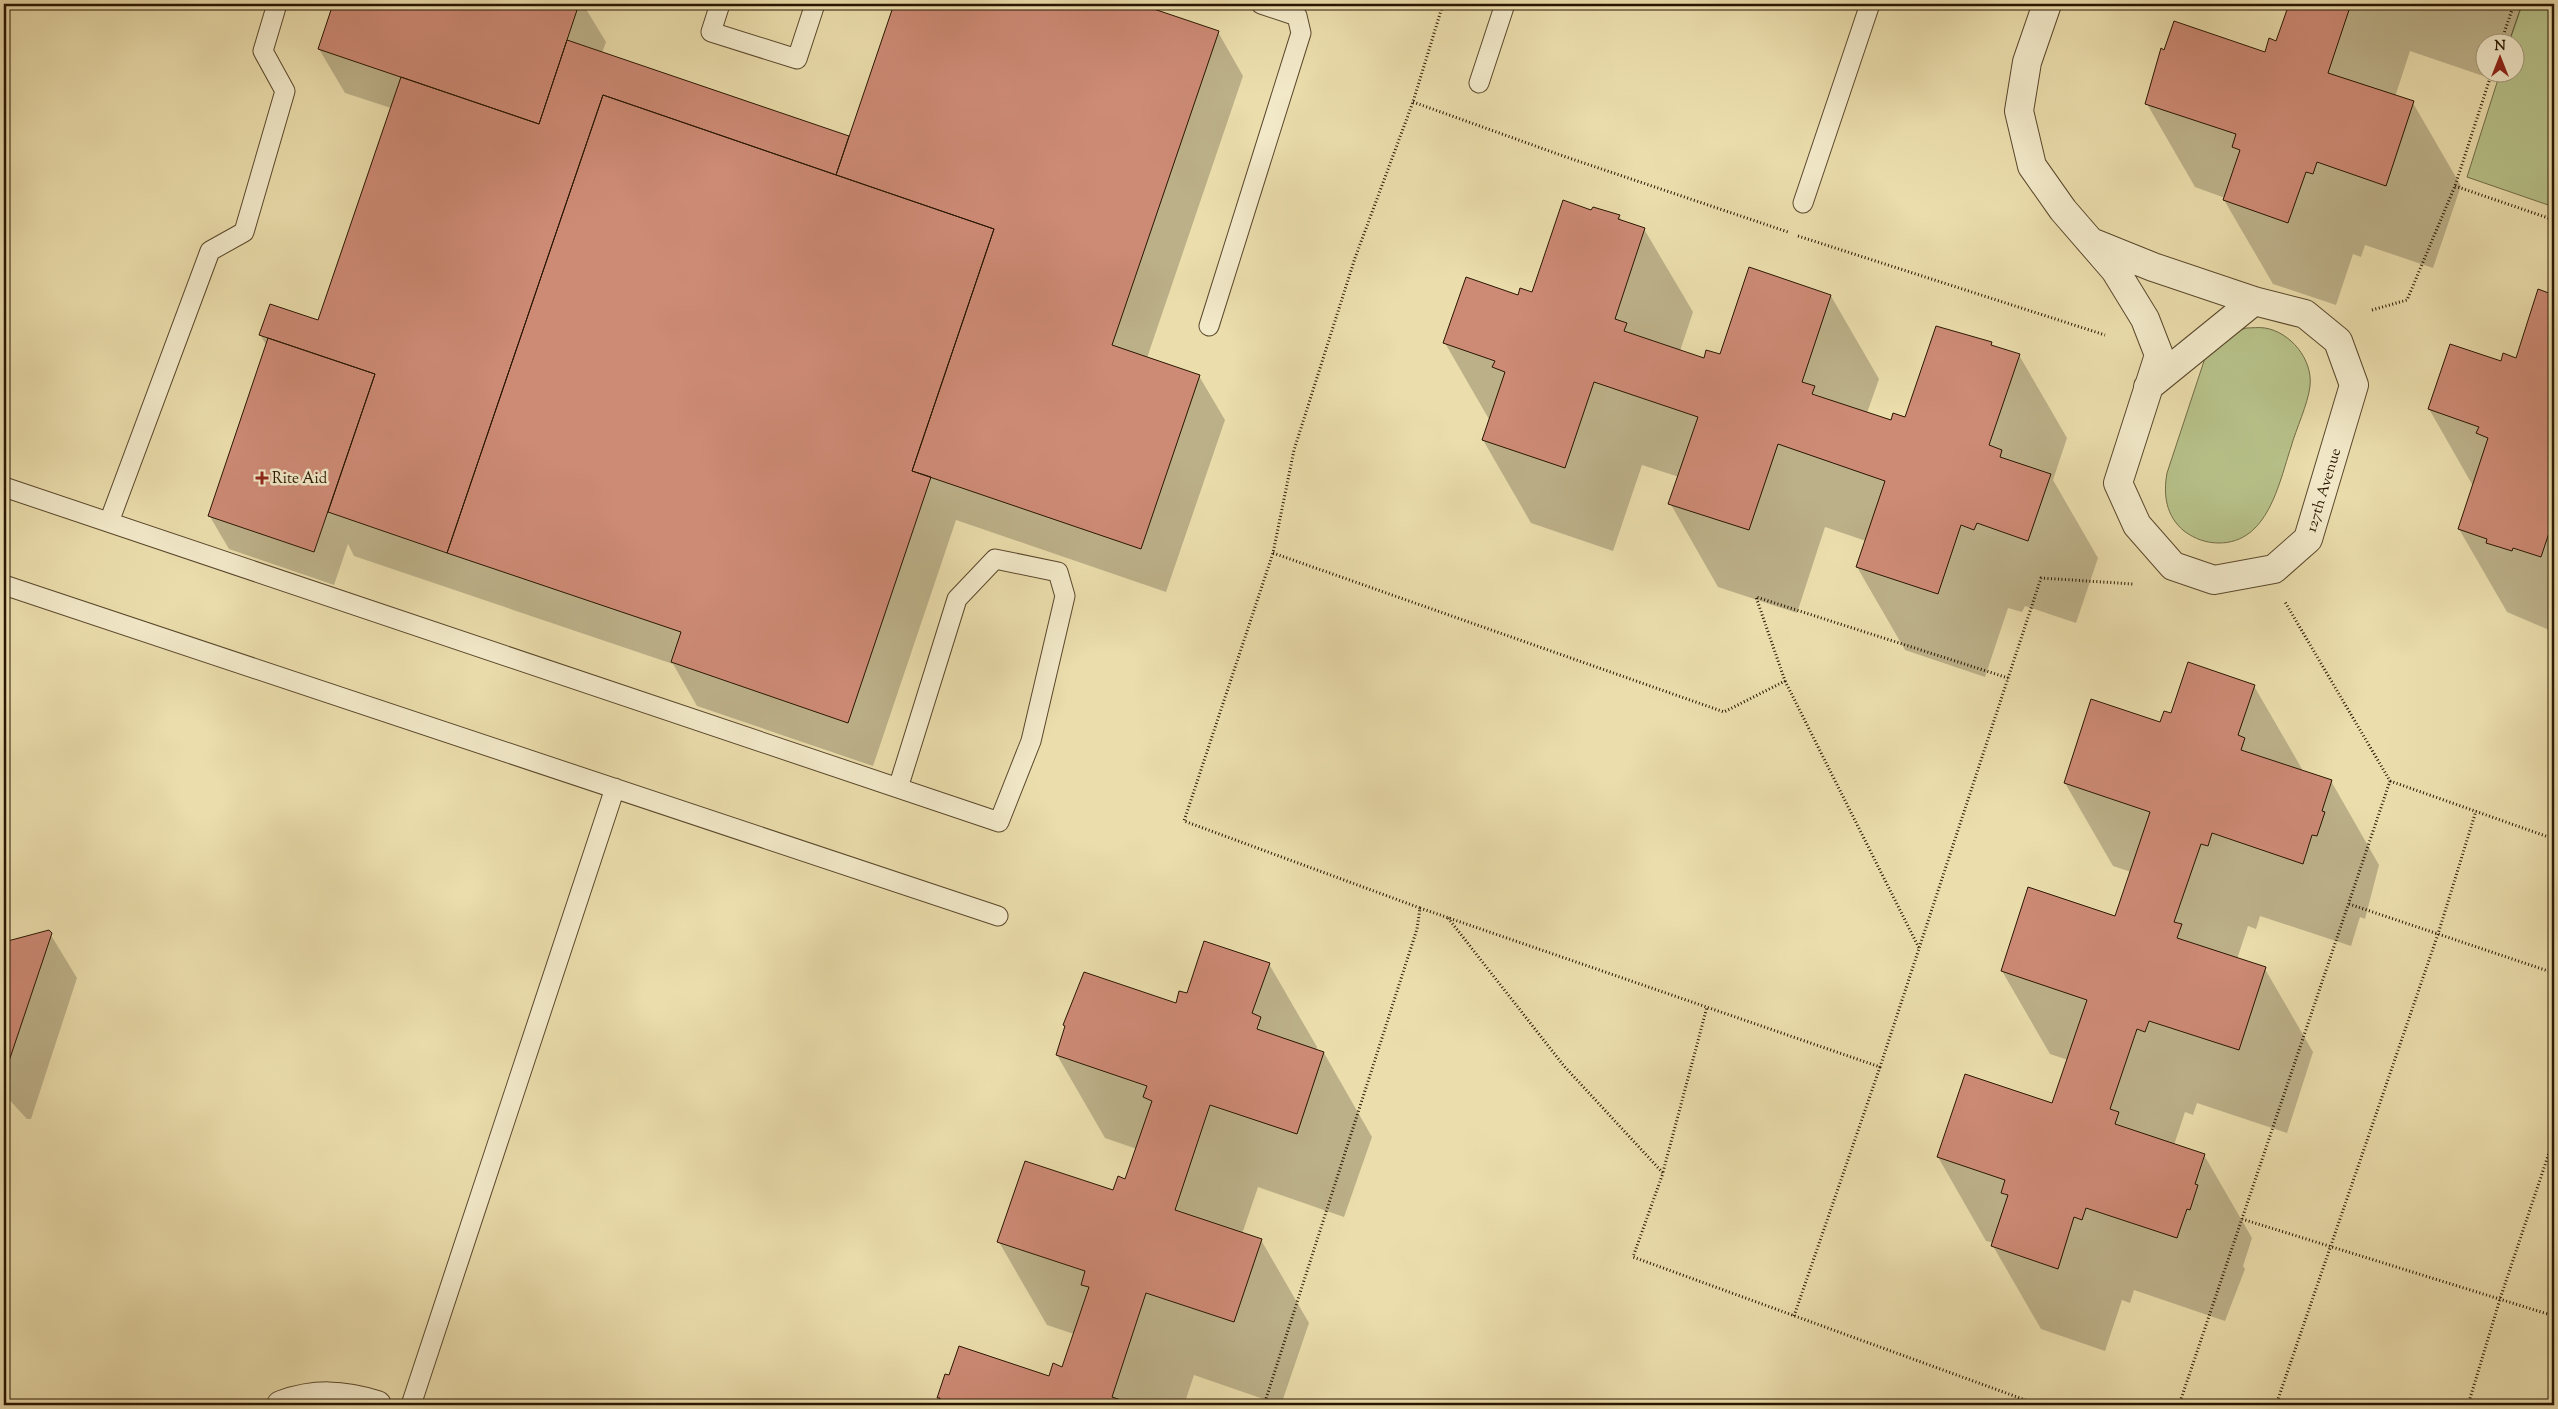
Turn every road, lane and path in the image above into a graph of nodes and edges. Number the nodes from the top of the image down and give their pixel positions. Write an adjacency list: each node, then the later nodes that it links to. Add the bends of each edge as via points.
1 (277, 4): 25 (lane, via 263,51 285,91 244,232 210,251)
2 (720, 4): 3 (lane, via 711,32 797,59)
3 (815, 4)
4 (1261, 4): 10 (lane)
5 (1443, 4): 14 (path)
6 (1506, 4): 13 (lane)
7 (1870, 4): 16 (lane)
8 (2047, 4): 18 (street, 127th Avenue, via 2027,62 2019,111 2032,166)
9 (2514, 4): 11 (path)
10 (1302, 10): 21 (lane, via 1301,33)
11 (2504, 32)
12 (2489, 82): 15 (path)
13 (1479, 83)
14 (1412, 102): 22 (path, via 1678,196); 26 (path, via 1355,258 1294,450)
15 (2455, 186): 17 (path); 20 (path, via 2407,300)
16 (1803, 203)
17 (2554, 220)
18 (2091, 242): 19 (street, 127th Avenue); 23 (street, 127th Avenue, via 2115,270 2145,319 2159,355)
19 (2254, 301): 23 (street); 23 (street, 127th Avenue, via 2305,314 2325,330 2338,341 2354,385 2308,538 2274,569 2214,580 2173,566 2137,525 2118,483)
20 (2372, 310)
21 (1208, 326)
22 (2105, 335)
23 (2148, 387)
24 (4, 487): 25 (lane)
25 (109, 522): 34 (lane)
26 (1273, 553): 31 (path, via 1724,712); 38 (path, via 1184,821)
27 (2133, 584): 30 (path, via 2041,578)
28 (4, 585): 33 (lane)
29 (2285, 601): 32 (path)
30 (2008, 678): 31 (path, via 1756,597); 42 (path)
31 (1785, 681): 42 (path)
32 (2390, 781): 35 (path); 37 (path)
33 (615, 788): 39 (lane); 55 (lane)
34 (898, 788): 34 (lane, via 999,822 1031,740 1066,596 1058,572 995,559 957,599)
35 (2476, 811): 36 (path); 41 (path)
36 (2554, 839)
37 (2349, 904): 41 (path); 48 (path)
38 (1420, 908): 40 (path); 56 (path, via 1417,929)
39 (998, 916)
40 (1447, 918): 44 (path); 47 (path, via 1564,1066)
41 (2438, 934): 43 (path); 49 (path)
42 (1919, 949): 45 (path)
43 (2554, 973)
44 (1707, 1007): 45 (path); 47 (path)
45 (1880, 1067): 51 (path)
46 (2554, 1138): 50 (path)
47 (1663, 1173): 51 (path, via 1633,1257)
48 (2242, 1219): 49 (path); 58 (path)
49 (2330, 1247): 50 (path); 59 (path)
50 (2500, 1300): 52 (path); 60 (path)
51 (1794, 1316): 57 (path)
52 (2554, 1316)
53 (281, 1405): 54 (street, via 303,1397 352,1397)
54 (377, 1405)
55 (411, 1405)
56 (1264, 1405)
57 (2039, 1405)
58 (2179, 1405)
59 (2276, 1405)
60 (2468, 1405)

